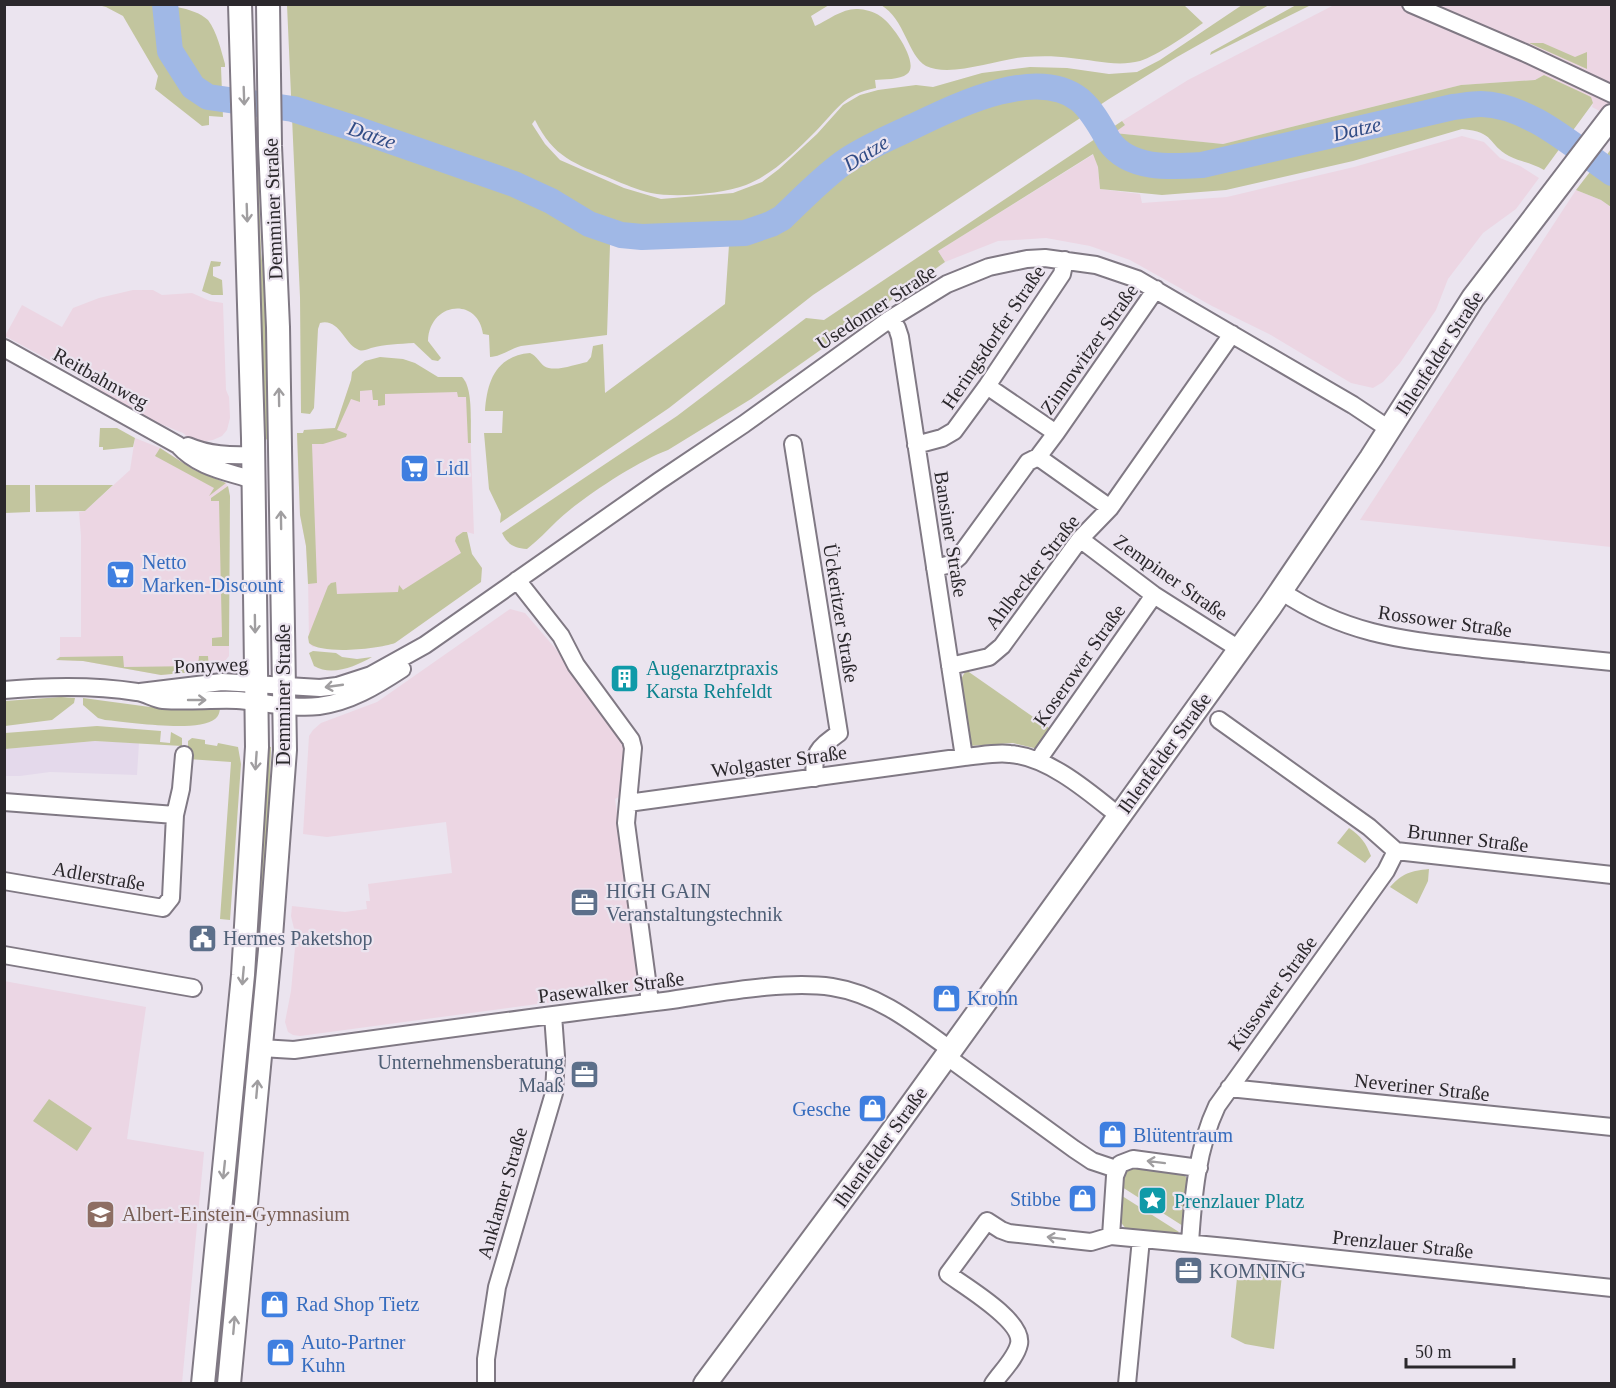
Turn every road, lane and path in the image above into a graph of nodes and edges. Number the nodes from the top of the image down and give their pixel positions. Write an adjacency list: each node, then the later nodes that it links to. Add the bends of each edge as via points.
1 (240, 4): 18 (main road, Demminer Straße, one-way to 18)
2 (268, 4): 17 (main road, Demminer Straße, one-way to 2)
3 (1411, 4): 4 (street)
4 (1611, 94)
5 (1605, 123): 12 (main road, Ihlenfelder Straße, via 1473,298)
6 (1065, 260): 7 (street, Usedomer Straße, via 1116,271); 8 (street, Usedomer Straße, via 1027,259 988,267 947,284); 11 (street, Heringsdorfer Straße, via 1062,274)
7 (1156, 289): 9 (street, Usedomer Straße); 13 (street, Zinnowitzer Straße)
8 (890, 319): 16 (street, Bansiner Straße, via 900,337); 24 (street, Usedomer Straße)
9 (1232, 334): 12 (street, Usedomer Straße); 21 (street, Ahlbecker Straße)
10 (4, 348): 15 (street, Reitbahnweg)
11 (987, 386): 13 (street, Zinnowitzer Straße); 16 (street, Heringsdorfer Straße, via 954,431)
12 (1389, 429): 25 (main road, Ihlenfelder Straße)
13 (1056, 433): 19 (street, Zinnowitzer Straße)
14 (793, 444): 37 (street, Ückeritzer Straße, via 839,733 816,752)
15 (178, 445): 18 (street, Reitbahnweg, via 222,456); 20 (street, Reitbahnweg, via 198,462)
16 (916, 445): 23 (street, Bansiner Straße)
17 (280, 455): 18 (main road); 32 (main road, Demminer Straße, one-way to 17)
18 (254, 456): 20 (main road, Demminer Straße)
19 (1038, 457): 21 (street, Ahlbecker Straße); 23 (street, Zinnowitzer Straße, via 1028,462 959,557 951,564)
20 (254, 480): 31 (main road, Demminer Straße, one-way to 31)
21 (1110, 508): 22 (street, Ahlbecker Straße)
22 (1080, 539): 26 (street, Zempiner Straße); 29 (street, Ahlbecker Straße, via 995,653)
23 (935, 568): 29 (street, Bansiner Straße)
24 (517, 580): 32 (street, Usedomer Straße, via 425,645 409,664 354,697 306,707); 39 (street, via 561,636 576,665 631,740)
25 (1281, 591): 27 (main road, Ihlenfelder Straße); 28 (street, Rossower Straße, via 1339,622 1392,638)
26 (1154, 595): 27 (street, Zempiner Straße); 36 (street, Koserower Straße)
27 (1239, 649): 41 (main road, Ihlenfelder Straße)
28 (1611, 663)
29 (950, 666): 35 (street, Bansiner Straße)
30 (4, 690): 31 (street, Ponyweg, via 58,686 140,692 222,682)
31 (256, 693): 32 (street, Usedomer Straße); 59 (main road, Demminer Straße, one-way to 59, via 257,747 243,975)
32 (284, 695): 49 (main road, Demminer Straße, via 285,750)
33 (1219, 720): 42 (street, Brunner Straße)
34 (184, 755): 40 (street, Adlerstraße)
35 (964, 758): 36 (street, Wolgaster Straße, via 1010,754); 37 (street, Wolgaster Straße)
36 (1039, 761): 41 (street, Wolgaster Straße)
37 (815, 778): 39 (street, Wolgaster Straße)
38 (4, 802): 40 (street)
39 (628, 803): 47 (street, via 626,823)
40 (175, 815): 44 (street, Adlerstraße, via 171,898 163,908)
41 (1119, 816): 50 (main road, Ihlenfelder Straße)
42 (1396, 851): 43 (street, Brunner Straße); 51 (street, Küssower Straße, via 1386,872)
43 (1611, 875)
44 (4, 881)
45 (4, 955): 46 (street)
46 (192, 988)
47 (651, 1002): 48 (street, Pasewalker Straße); 50 (street, Pasewalker Straße, via 782,986 832,987 874,999 925,1031)
48 (553, 1015): 49 (street, Pasewalker Straße, via 294,1050); 61 (street, Anklamer Straße, via 554,1093 497,1287)
49 (261, 1048): 60 (main road, Demminer Straße, one-way to 49)
50 (949, 1053): 54 (street, via 1074,1149 1092,1161); 62 (main road, Ihlenfelder Straße)
51 (1229, 1088): 52 (street, Neveriner Straße); 53 (street, Küssower Straße, via 1209,1124)
52 (1611, 1127)
53 (1199, 1167): 54 (street, one-way to 54, via 1133,1159 1123,1161); 57 (street)
54 (1116, 1169): 55 (street)
55 (1111, 1236): 56 (street, Prenzlauer Straße); 63 (street, Prenzlauer Straße, one-way to 63, via 1091,1242 1001,1230 987,1221 948,1274 1017,1330 1015,1353)
56 (1142, 1239): 57 (street, Prenzlauer Straße); 64 (street)
57 (1190, 1243): 58 (street, Prenzlauer Straße)
58 (1611, 1288)
59 (203, 1383)
60 (229, 1383)
61 (486, 1383)
62 (705, 1383)
63 (993, 1383)
64 (1127, 1383)

